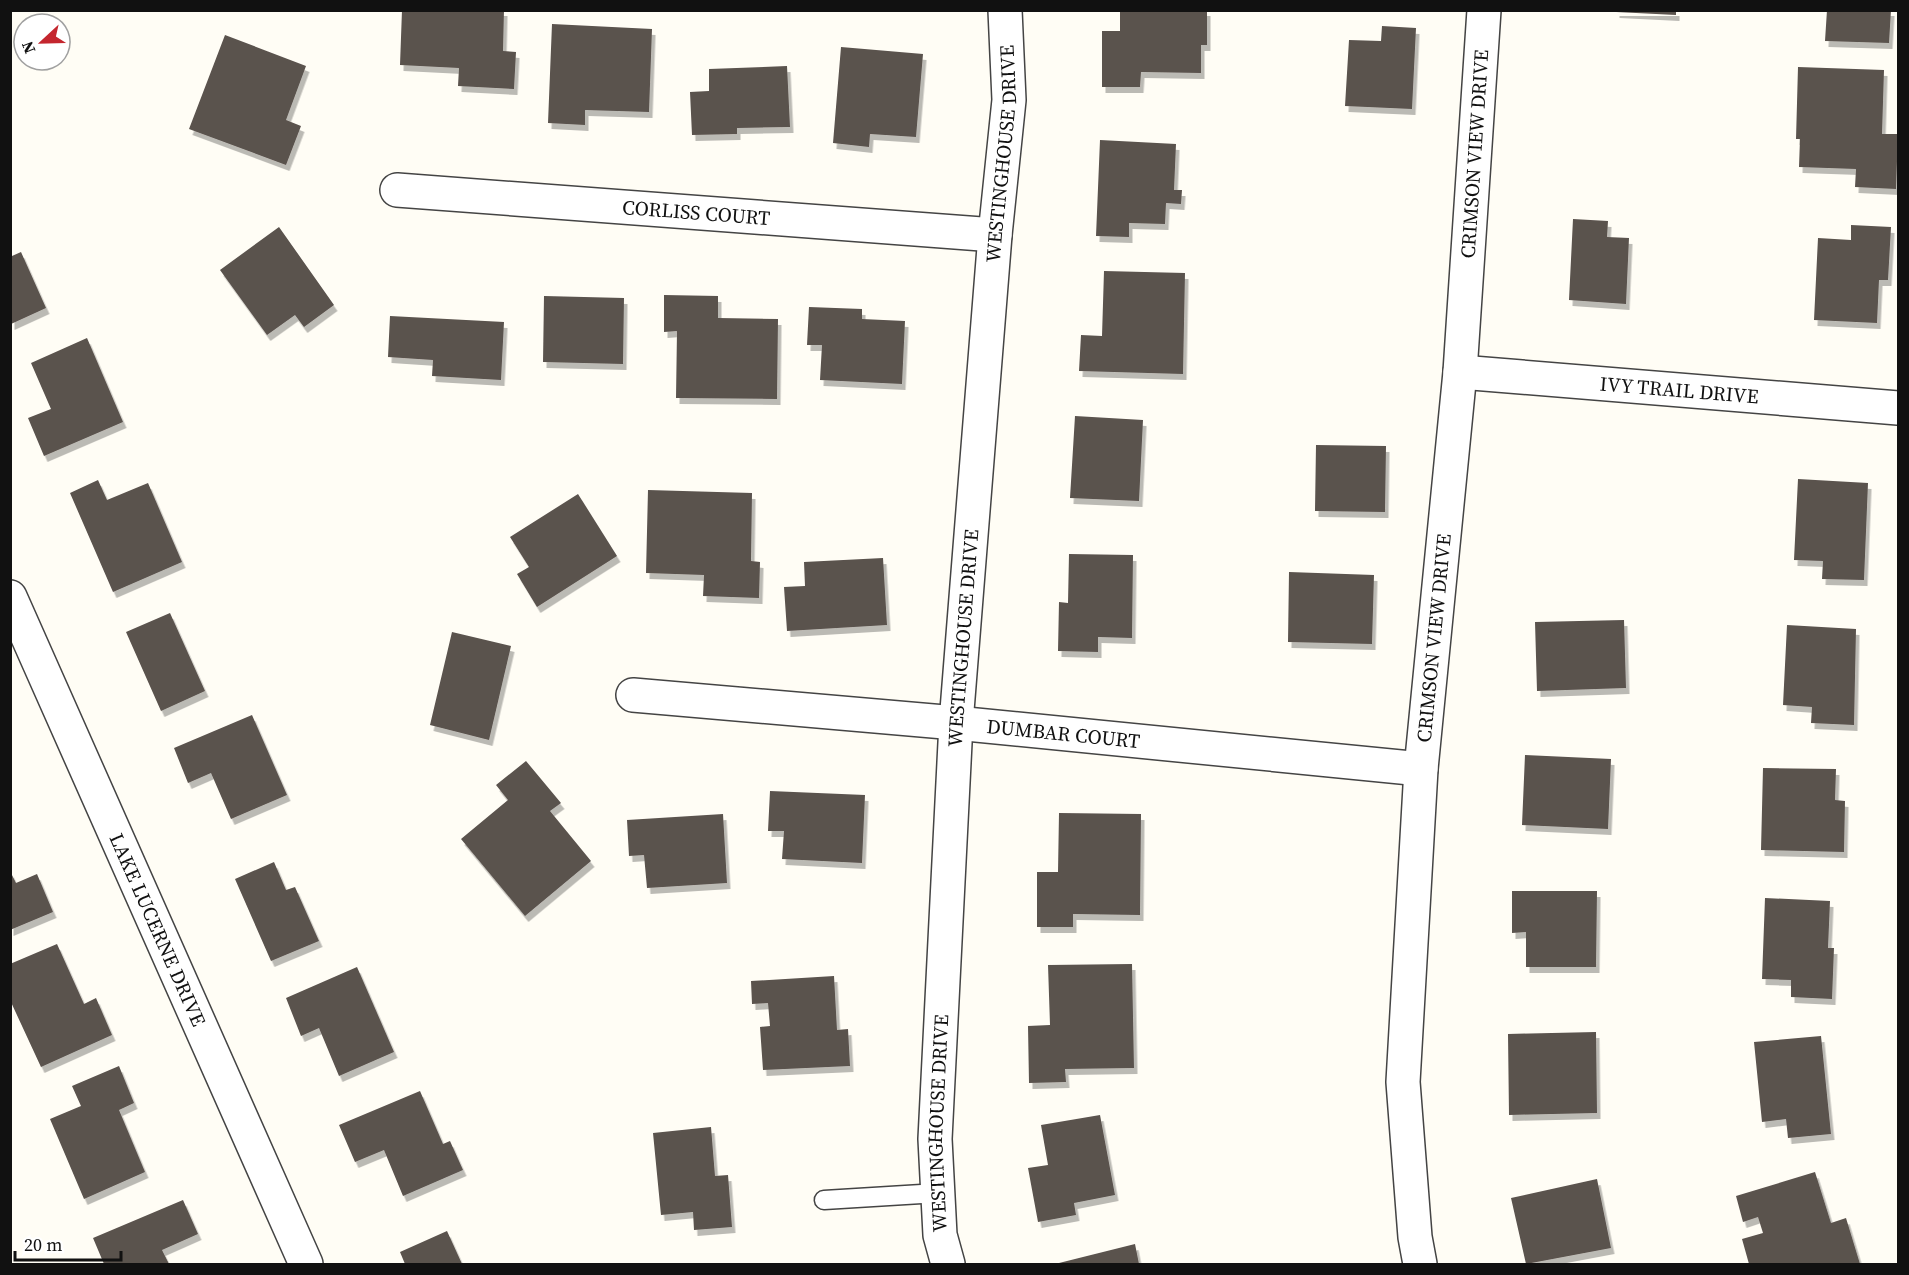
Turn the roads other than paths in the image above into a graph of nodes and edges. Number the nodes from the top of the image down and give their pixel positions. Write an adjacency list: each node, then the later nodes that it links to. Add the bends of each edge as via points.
1 (1005, 10): 4 (street, WESTINGHOUSE DRIVE, via 1009,100)
2 (1484, 10): 5 (street, CRIMSON VIEW DRIVE)
3 (397, 190): 4 (street, CORLISS COURT)
4 (995, 235): 9 (street, WESTINGHOUSE DRIVE)
5 (1461, 372): 6 (street, IVY TRAIL DRIVE); 10 (street, CRIMSON VIEW DRIVE)
6 (1899, 408)
7 (10, 597): 13 (street, LAKE LUCERNE DRIVE)
8 (633, 695): 9 (street, DUMBAR COURT)
9 (956, 723): 10 (street, DUMBAR COURT); 11 (street, WESTINGHOUSE DRIVE, via 935,1139)
10 (1421, 770): 15 (street, CRIMSON VIEW DRIVE, via 1403,1082)
11 (938, 1193): 12 (lane); 14 (street, WESTINGHOUSE DRIVE, via 940,1235)
12 (824, 1200)
13 (306, 1264)
14 (948, 1264)
15 (1420, 1264)

